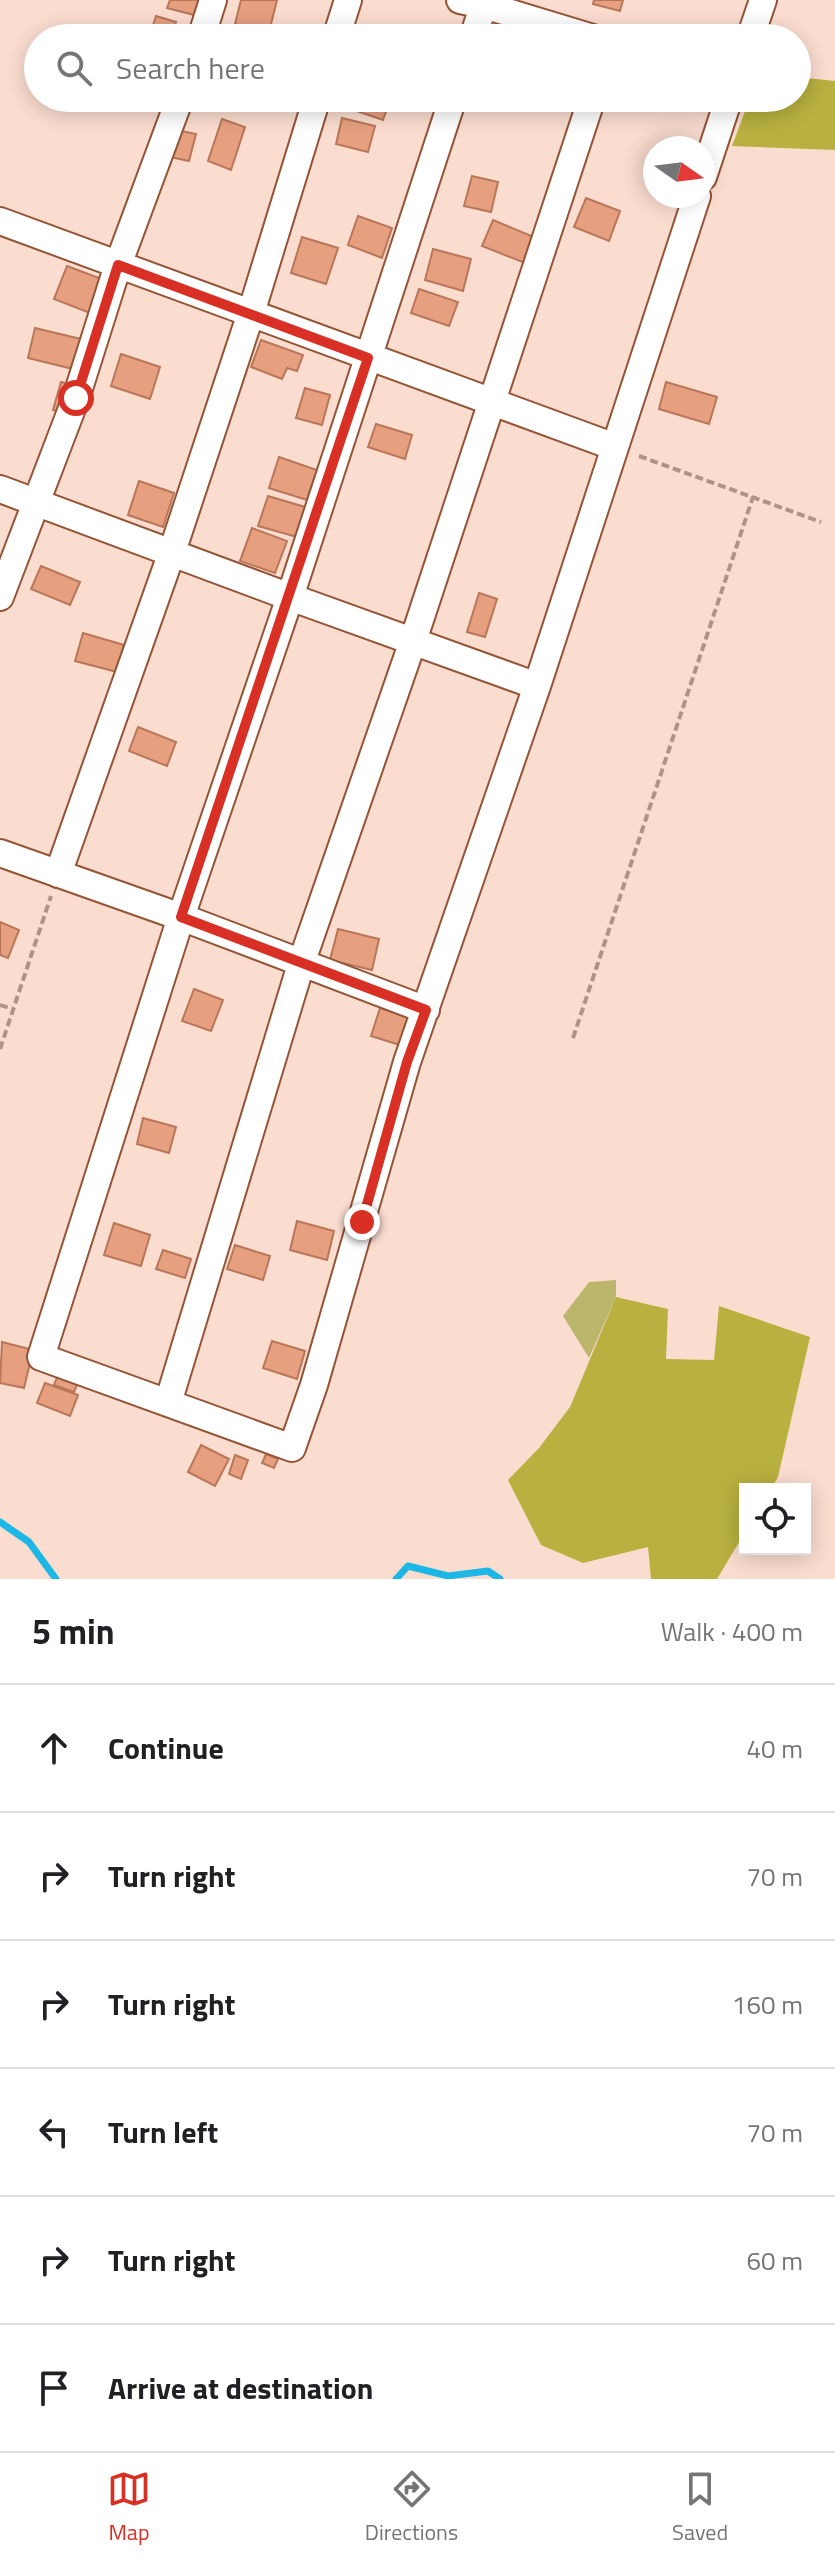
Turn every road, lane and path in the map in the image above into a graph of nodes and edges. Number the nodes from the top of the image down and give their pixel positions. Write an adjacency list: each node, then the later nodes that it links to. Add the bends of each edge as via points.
1 (213, 0): 5 (street)
2 (348, 0): 6 (street)
3 (763, 0): 9 (street)
4 (477, 2): 7 (street); 8 (street)
5 (205, 24)
6 (340, 24)
7 (475, 24)
8 (548, 24)
9 (755, 24)
10 (175, 112): 18 (street)
11 (313, 112): 19 (street)
12 (448, 112): 20 (street)
13 (588, 112): 21 (street)
14 (724, 112): 15 (street)
15 (715, 141)
16 (693, 208): 22 (street)
17 (0, 221): 18 (street)
18 (118, 265): 19 (street); 25 (street, via 76,398)
19 (251, 313): 20 (street); 27 (street)
20 (368, 358): 21 (street); 29 (street)
21 (494, 403): 22 (street); 30 (street)
22 (615, 447): 24 (path); 31 (street)
23 (0, 489): 25 (street)
24 (753, 497): 26 (path); 39 (path)
25 (35, 502): 27 (street); 28 (street)
26 (821, 522)
27 (172, 552): 29 (street); 33 (street)
28 (0, 597)
29 (290, 597): 30 (street); 34 (street)
30 (413, 641): 31 (street); 35 (street)
31 (537, 686): 38 (street)
32 (0, 853): 33 (street)
33 (58, 874): 34 (street); 37 (path)
34 (181, 917): 35 (street); 41 (street, via 41,1357)
35 (302, 961): 38 (street); 41 (street)
36 (0, 1005): 37 (path)
37 (13, 1009): 40 (path)
38 (426, 1010): 41 (street, via 292,1448)
39 (573, 1038)
40 (0, 1049)
41 (168, 1403)

